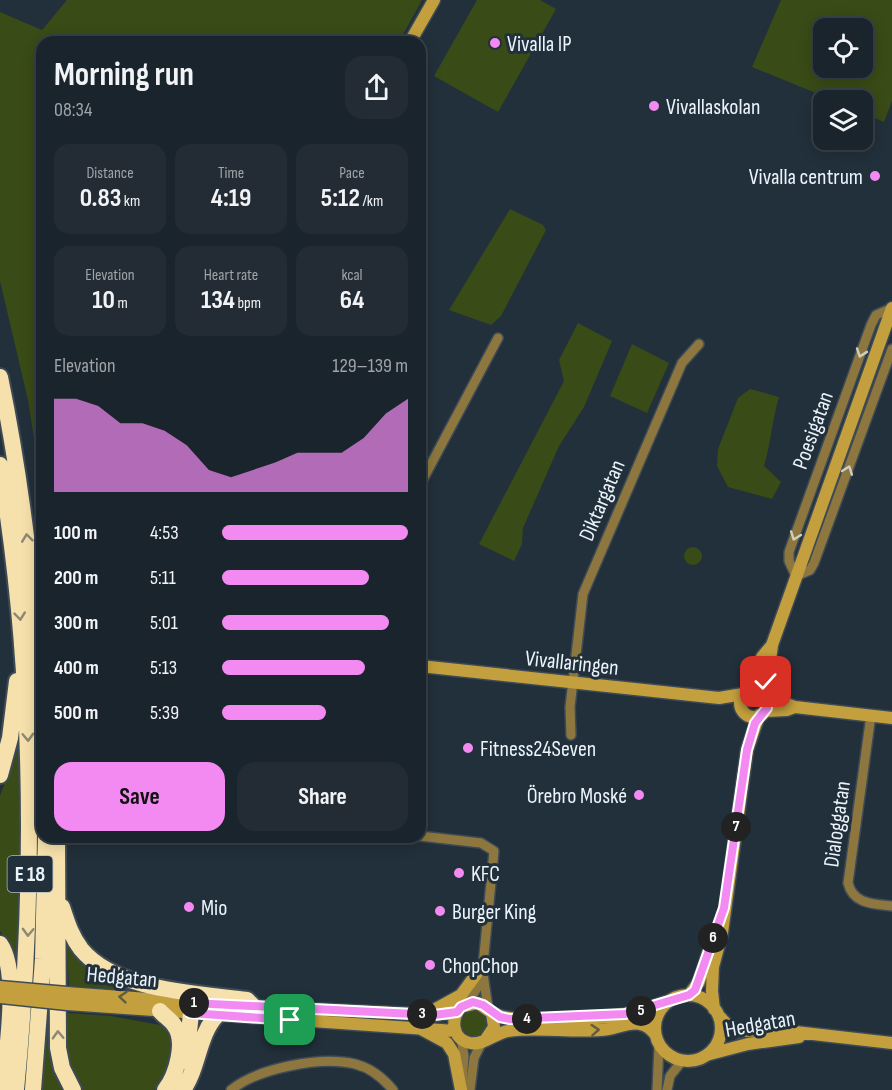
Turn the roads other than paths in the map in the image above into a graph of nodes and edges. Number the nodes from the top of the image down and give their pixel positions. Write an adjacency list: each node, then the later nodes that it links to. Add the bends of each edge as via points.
1 (434, 0): 2 (main road)
2 (413, 36)
3 (892, 308): 10 (main road, Poesigatan)
4 (498, 338): 9 (street)
5 (699, 344): 15 (street, Diktargatan, via 682,363 586,586)
6 (892, 349): 10 (street, Poesigatan, one-way to 6, via 810,570 814,563)
7 (0, 377): 11 (highway, one-way to 7, via 20,483)
8 (0, 465): 13 (highway, E 18, one-way to 13)
9 (426, 474)
10 (796, 576): 12 (main road, Poesigatan)
11 (36, 620)
12 (772, 645): 16 (main road, Poesigatan, via 762,657); 17 (main road, Poesigatan)
13 (23, 657): 26 (highway, E 18, via 17,663 10,738); 56 (highway, E 18, one-way to 56, via 30,862 27,958)
14 (426, 667): 15 (main road, Vivallaringen)
15 (574, 683): 18 (main road, Vivallaringen); 24 (street, Diktargatan)
16 (747, 692): 17 (main road, via 758,689); 18 (main road, Vivallaringen); 20 (main road, via 741,701)
17 (766, 695): 19 (main road); 21 (main road, via 768,703)
18 (719, 698): 20 (main road, Vivallaringen)
19 (795, 707): 21 (main road); 22 (main road)
20 (744, 711): 21 (main road); 25 (main road)
21 (762, 713): 25 (main road)
22 (871, 716): 23 (main road); 31 (street, Dialoggatan, via 848,883 850,894 857,900)
23 (892, 718)
24 (571, 735)
25 (747, 750): 32 (main road)
26 (0, 774)
27 (426, 837): 34 (street, via 481,843 494,850)
28 (46, 843): 57 (highway, E 18, via 44,958)
29 (57, 843): 30 (highway, E 18)
30 (58, 894): 41 (highway, E 18, via 76,940 102,967 131,980 247,1000); 58 (highway, E 18, one-way to 30, via 58,1048)
31 (892, 906)
32 (724, 908): 36 (main road, via 699,982); 45 (main road, via 713,967)
33 (0, 944): 56 (highway, E 18, via 8,959 11,981)
34 (483, 965): 40 (street, via 477,988); 43 (street); 48 (main road, via 461,995)
35 (0, 987): 38 (main road, Hedgatan, bridge)
36 (689, 995): 39 (main road); 45 (main road, via 702,998)
37 (0, 997): 38 (main road, Hedgatan, bridge)
38 (67, 998): 42 (main road, Hedgatan, one-way to 38); 44 (main road, Hedgatan)
39 (668, 1002): 43 (main road, via 614,1015 529,1019 500,1017); 51 (main road, via 656,1021)
40 (467, 1004): 43 (main road, via 478,1003); 46 (main road)
41 (254, 1007): 42 (main road, Hedgatan); 48 (main road, Hedgatan)
42 (191, 1008): 44 (main road, Hedgatan); 47 (main road, Hedgatan); 60 (highway, via 190,1040)
43 (490, 1010): 52 (main road, via 494,1027)
44 (160, 1011): 59 (highway, via 174,1024 178,1039 175,1069)
45 (716, 1011): 50 (main road, Hedgatan, via 730,1029 738,1031); 54 (main road, via 720,1036)
46 (457, 1012): 48 (main road, Hedgatan); 49 (main road)
47 (217, 1015): 48 (main road, Hedgatan); 61 (highway, via 207,1027 195,1069)
48 (416, 1020): 49 (main road, Hedgatan); 64 (main road, via 447,1043 457,1062)
49 (458, 1035): 52 (main road, via 471,1043); 64 (street, via 464,1056)
50 (819, 1035): 53 (main road, Hedgatan); 54 (main road, Hedgatan, via 748,1044)
51 (657, 1039): 52 (main road, one-way to 51, via 510,1031 596,1031 638,1023 648,1026); 55 (main road, via 672,1057); 66 (street)
52 (484, 1040): 65 (street, via 474,1058)
53 (892, 1043)
54 (709, 1054): 55 (main road)
55 (682, 1061): 67 (street, via 670,1076)
56 (6, 1084)
57 (33, 1090)
58 (73, 1090)
59 (165, 1090)
60 (177, 1090)
61 (183, 1090)
62 (231, 1090): 63 (street, via 260,1073 342,1062 370,1070)
63 (393, 1090)
64 (461, 1090)
65 (470, 1090)
66 (657, 1090)
67 (667, 1090)

